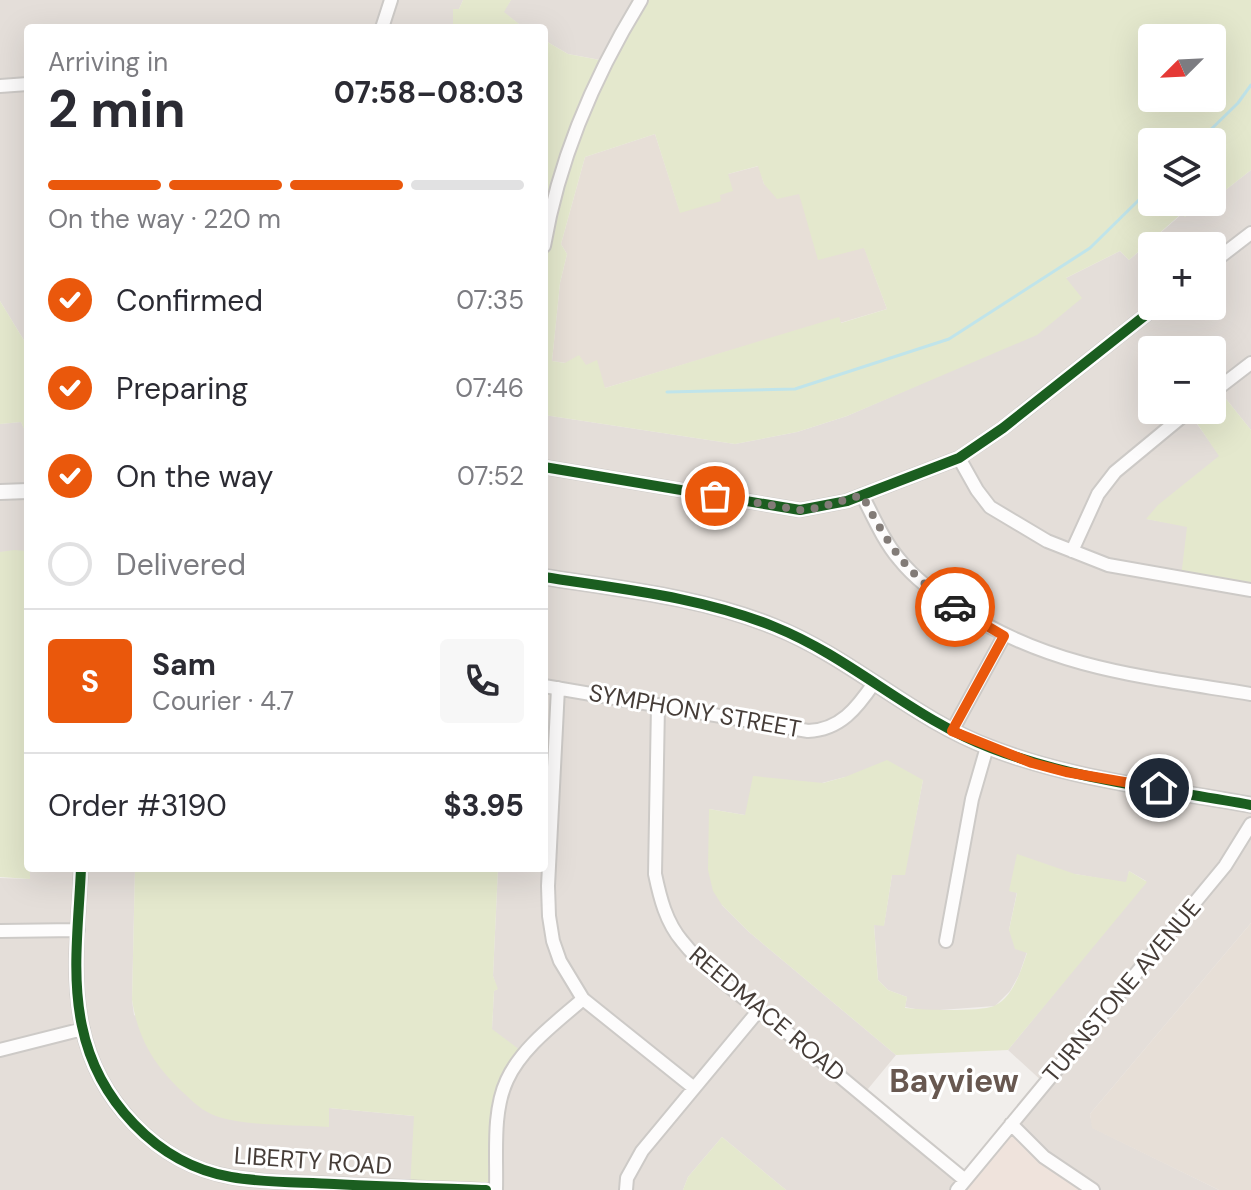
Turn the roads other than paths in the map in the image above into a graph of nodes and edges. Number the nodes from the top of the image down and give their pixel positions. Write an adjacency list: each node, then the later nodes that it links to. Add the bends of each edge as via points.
1 (391, 0): 3 (street)
2 (641, 0): 6 (street, via 582,115)
3 (383, 24)
4 (24, 84): 5 (street)
5 (0, 86)
6 (548, 228)
7 (1251, 233): 8 (street)
8 (1226, 252)
9 (1139, 320): 13 (street)
10 (1251, 363): 11 (street)
11 (1226, 382)
12 (1173, 424): 18 (street, via 1115,472 1098,494)
13 (959, 458): 17 (street); 18 (street, via 990,507)
14 (548, 468): 17 (street, via 800,510)
15 (24, 491): 16 (street)
16 (0, 492)
17 (862, 495): 21 (street, via 910,570 944,599)
18 (1072, 551): 20 (street, via 1108,565)
19 (548, 578): 22 (street, via 666,597 753,619 797,637)
20 (1251, 590)
21 (1004, 636): 25 (street, via 1099,668); 27 (street)
22 (874, 683): 26 (street, SYMPHONY STREET, via 847,717 816,731); 27 (street)
23 (548, 687): 24 (street, SYMPHONY STREET)
24 (558, 688): 26 (street, SYMPHONY STREET); 35 (street, via 549,916 560,961)
25 (1251, 694)
26 (658, 705): 36 (street, REEDMACE ROAD, via 654,849 659,895 680,939)
27 (952, 731): 28 (street)
28 (987, 747): 29 (street, via 1066,772); 34 (street)
29 (1251, 805)
30 (1251, 824): 40 (street, TURNSTONE AVENUE, via 1225,866)
31 (81, 872): 32 (street, LIBERTY ROAD)
32 (78, 930): 33 (street); 37 (street, LIBERTY ROAD)
33 (0, 931)
34 (946, 941)
35 (583, 999): 39 (street); 43 (street, via 519,1060 506,1081 498,1120)
36 (759, 1010): 39 (street); 41 (street, REEDMACE ROAD)
37 (83, 1029): 38 (street); 42 (street, LIBERTY ROAD, via 98,1076 121,1109 159,1145 200,1168 251,1180)
38 (0, 1050)
39 (694, 1088): 44 (street, via 642,1151)
40 (1011, 1124): 41 (street, TURNSTONE AVENUE); 45 (street, via 1044,1157)
41 (961, 1185)
42 (486, 1190)
43 (496, 1190)
44 (626, 1190)
45 (1093, 1190)

